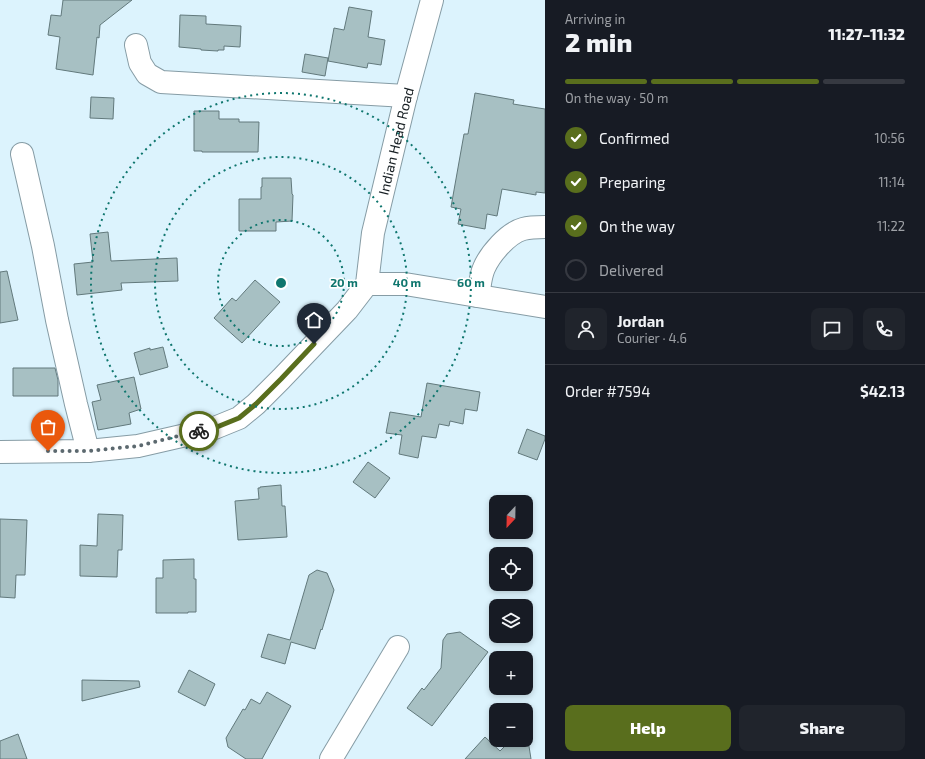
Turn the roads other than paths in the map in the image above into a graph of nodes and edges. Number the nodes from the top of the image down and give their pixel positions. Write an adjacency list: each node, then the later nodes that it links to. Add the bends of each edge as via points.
1 (432, 0): 3 (street, Indian Head Road)
2 (136, 45): 3 (street, via 140,63 147,74 161,82)
3 (406, 96): 6 (street, Indian Head Road, via 373,233)
4 (22, 154): 9 (street)
5 (545, 227): 7 (street, via 523,229 502,242 484,267)
6 (367, 284): 7 (street, via 405,284); 9 (street, via 347,310 281,379 239,418 212,429 138,446)
7 (478, 296): 8 (street)
8 (545, 307)
9 (88, 451): 10 (street)
10 (0, 452)
11 (398, 647): 12 (street)
12 (339, 756)

